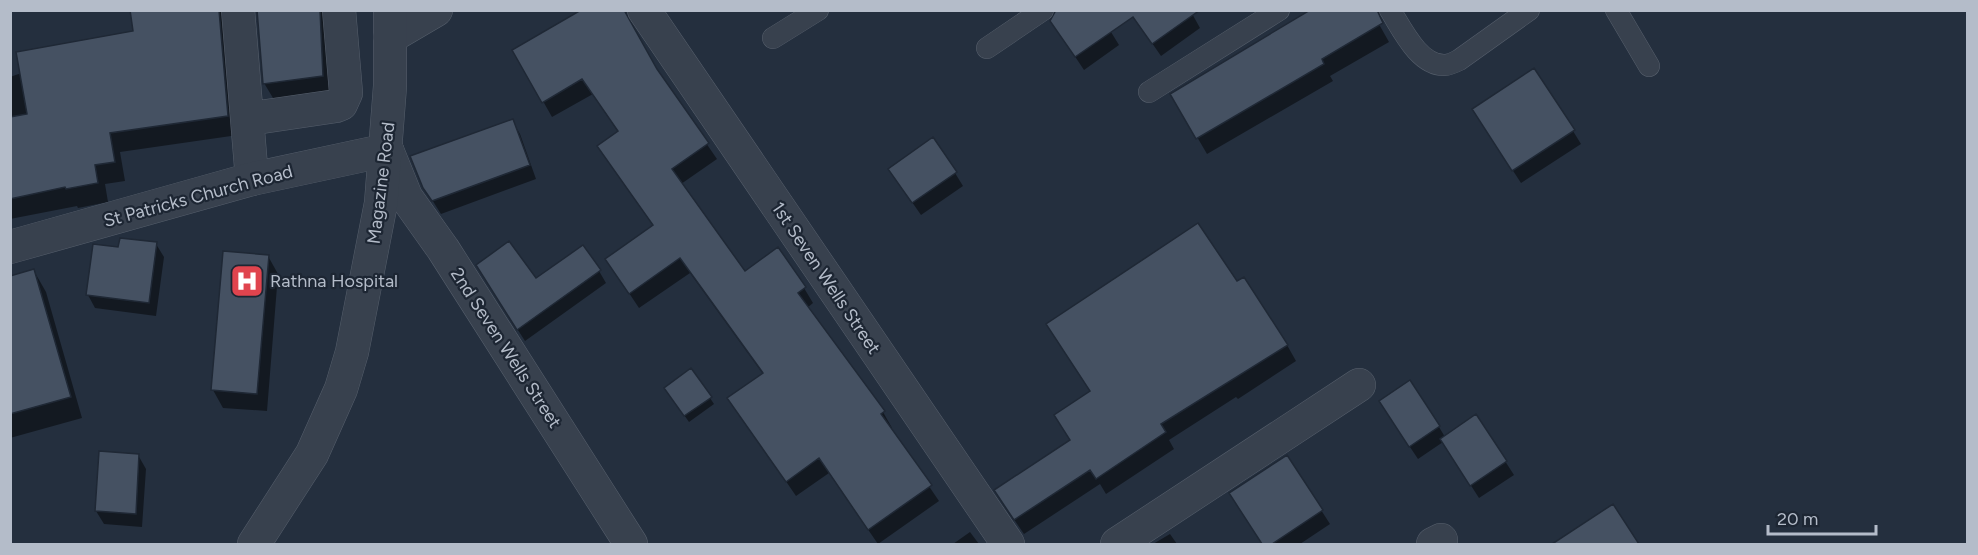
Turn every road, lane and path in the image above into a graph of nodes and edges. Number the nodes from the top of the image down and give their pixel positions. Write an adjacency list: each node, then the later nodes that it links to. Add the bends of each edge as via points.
1 (238, 10): 16 (street)
2 (339, 10): 16 (street, via 346,93 341,104)
3 (436, 10): 11 (street)
4 (644, 10): 23 (street, 1st Seven Wells Street)
5 (818, 10): 12 (lane)
6 (1042, 10): 13 (lane)
7 (1279, 10): 15 (lane)
8 (1390, 10): 9 (lane, via 1416,49 1430,62 1445,65 1459,60)
9 (1529, 10)
10 (1616, 10): 14 (lane)
11 (390, 24): 17 (street, Magazine Road)
12 (773, 38)
13 (987, 48)
14 (1649, 66)
15 (1149, 92)
16 (247, 119): 18 (street)
17 (387, 150): 18 (street, St Patricks Church Road); 21 (street, Magazine Road, via 369,268 341,389 312,454); 22 (street, 2nd Seven Wells Street, via 406,198 443,249)
18 (252, 179): 19 (street, St Patricks Church Road)
19 (10, 247)
20 (1359, 385): 24 (street)
21 (254, 544)
22 (631, 544)
23 (1008, 544)
24 (1117, 544)

